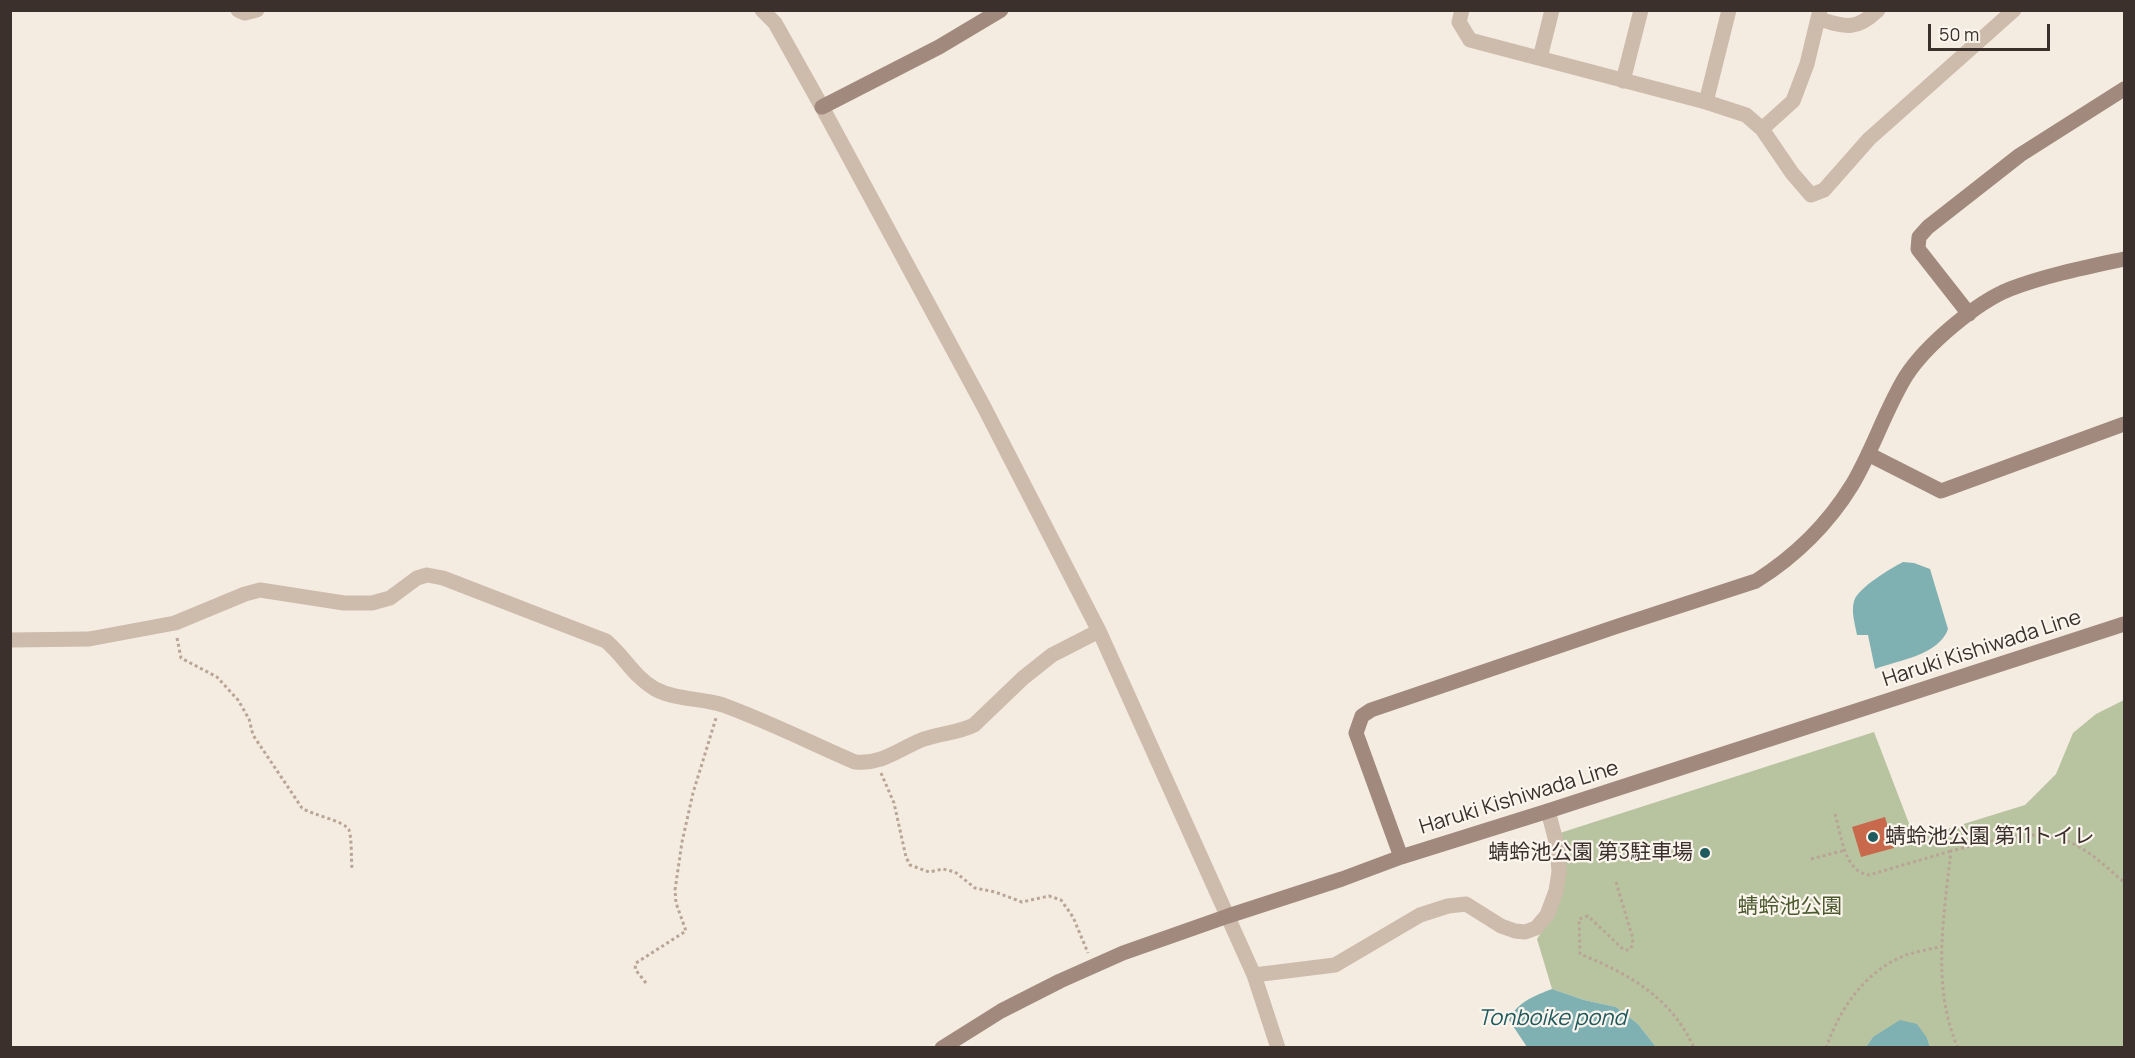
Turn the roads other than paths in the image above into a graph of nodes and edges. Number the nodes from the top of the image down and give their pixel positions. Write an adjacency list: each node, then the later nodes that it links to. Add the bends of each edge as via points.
1 (238, 10): 2 (street, via 245,14)
2 (257, 10)
3 (762, 10): 16 (street, via 775,23)
4 (1001, 10): 16 (street)
5 (1462, 10): 12 (street, via 1459,22 1470,40)
6 (1552, 10): 12 (street)
7 (1641, 10): 13 (street)
8 (1729, 10): 15 (street)
9 (1878, 10): 11 (street, via 1855,27)
10 (2014, 10): 17 (street, via 1869,139 1824,190 1811,195)
11 (1820, 15): 17 (street, via 1793,101)
12 (1540, 58): 13 (street)
13 (1623, 81): 15 (street)
14 (2124, 89): 19 (street, via 2020,155 1919,237 1918,249)
15 (1706, 102): 17 (street, via 1746,115)
16 (822, 107): 27 (street, via 984,407 1100,633)
17 (1761, 129)
18 (2124, 259): 19 (street, via 2009,290)
19 (1969, 314): 21 (street, via 1948,330 1907,374)
20 (2124, 424): 21 (street, via 1941,491)
21 (1868, 454): 26 (street, via 1851,486 1819,530 1756,581 1362,716 1356,733)
22 (2124, 624): 25 (street, Haruki Kishiwada Line)
23 (1093, 634): 24 (street, via 1052,655 974,725 925,738 867,763 855,762 721,705 658,690 639,679 606,641 428,575 390,598 372,603 344,603 260,590 175,623 89,639)
24 (10, 640)
25 (1548, 812): 26 (street, Haruki Kishiwada Line); 28 (street, via 1559,872 1547,915 1536,928 1515,931 1466,904 1449,906 1420,915 1335,965)
26 (1401, 857): 27 (street, Haruki Kishiwada Line)
27 (1228, 916): 28 (street); 29 (street, Haruki Kishiwada Line, via 1093,966 1001,1011)
28 (1254, 975): 30 (street)
29 (942, 1047)
30 (1278, 1047)

